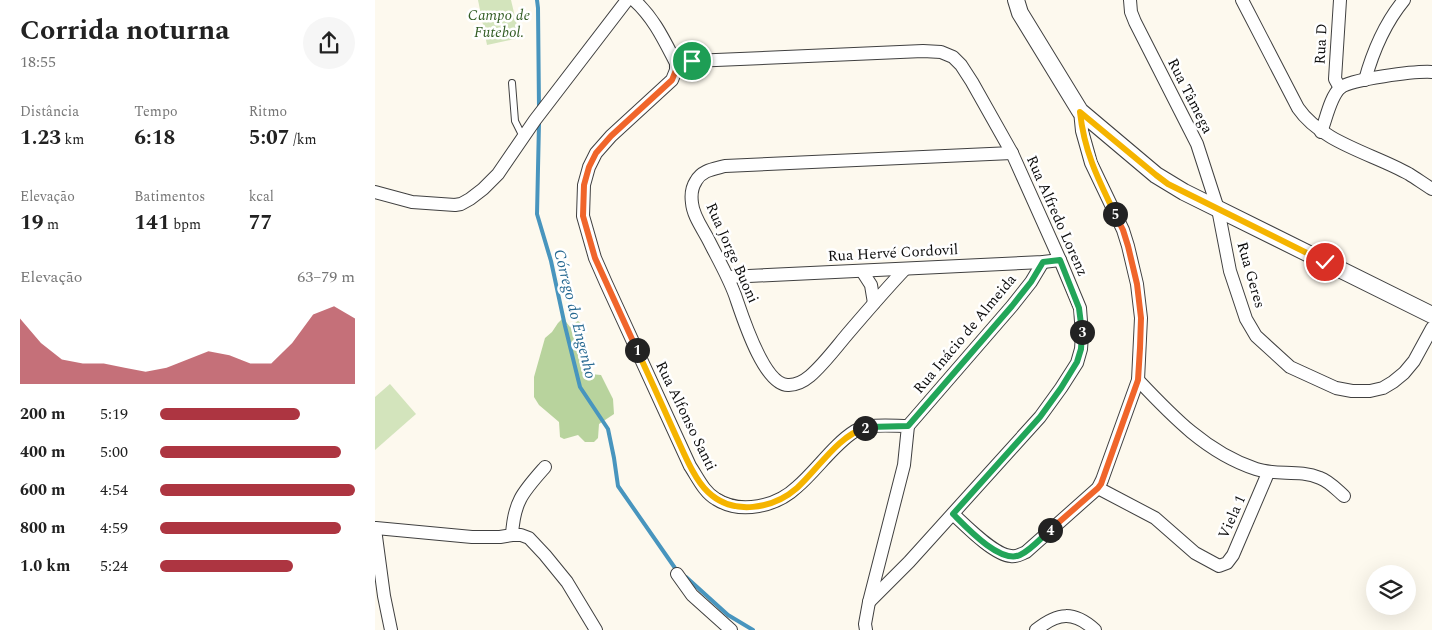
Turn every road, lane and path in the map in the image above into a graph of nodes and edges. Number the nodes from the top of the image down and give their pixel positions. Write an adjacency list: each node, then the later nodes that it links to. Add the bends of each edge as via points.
1 (627, 0): 15 (street)
2 (634, 0): 8 (street, via 653,21)
3 (1016, 0): 13 (street, via 1020,13)
4 (1130, 0): 19 (street, Rua Tâmega, via 1135,22 1197,144)
5 (1242, 0): 14 (street, via 1298,108 1304,118)
6 (1340, 0): 12 (street, Rua D, via 1335,79)
7 (1404, 0): 10 (street, via 1387,24)
8 (677, 63): 16 (street, Rua Alfredo Lorenz, via 941,52 953,58 967,72); 29 (street, Rua Alfonso Santi, via 672,80 596,153 584,185 583,216 595,258 690,466 717,500 746,508 765,505 797,488 843,440 856,431 869,427)
9 (1432, 72): 10 (street)
10 (1365, 80): 12 (street)
11 (513, 83): 15 (lane, via 515,121)
12 (1340, 88): 14 (street)
13 (1080, 112): 19 (street, via 1168,184); 28 (street, via 1091,163 1123,230 1137,284 1141,318)
14 (1321, 132): 17 (street, via 1409,174)
15 (523, 138): 18 (street, via 498,174 461,204 412,202)
16 (1012, 153): 20 (street, Rua Alfredo Lorenz); 24 (street, Rua Jorge Buoni, via 725,166 709,170 695,182 692,204)
17 (1432, 189)
18 (375, 192)
19 (1218, 209): 26 (street); 27 (street, Rua Geres, via 1230,271 1246,318 1256,336 1290,367 1336,388 1370,391 1383,388 1414,361)
20 (1060, 260): 21 (street, Rua Hervé Cordovil); 34 (street, Rua Alfredo Lorenz, via 1081,315 1083,335 1077,362 1040,417)
21 (1043, 262): 22 (street, Rua Hervé Cordovil); 29 (street, Rua Inácio de Almeida, via 1012,306)
22 (905, 269): 23 (street, Rua Hervé Cordovil); 25 (street, Rua Jorge Buoni)
23 (862, 271): 24 (street, Rua Hervé Cordovil); 25 (street, via 871,285)
24 (728, 277): 25 (street, Rua Jorge Buoni, via 762,363 779,383 788,385 808,378)
25 (874, 303)
26 (1432, 314)
27 (1432, 328)
28 (1138, 380): 31 (street, via 1179,423 1202,441 1233,460); 32 (street)
29 (908, 426): 39 (street, via 904,465)
30 (545, 467): 36 (street, via 517,504)
31 (1268, 473): 32 (street, Viela 1, via 1233,555 1222,565 1195,553 1155,518); 33 (street, via 1300,473 1318,477)
32 (1098, 488): 34 (street, via 1018,556 999,553)
33 (1344, 496)
34 (953, 514): 39 (street, Rua Alfredo Lorenz)
35 (375, 528): 36 (street, via 472,537); 38 (street)
36 (512, 535): 41 (street, via 529,538 545,555 567,582)
37 (677, 574): 42 (street, via 691,595)
38 (380, 597): 40 (street)
39 (869, 602): 43 (street)
40 (391, 630)
41 (596, 630)
42 (731, 630)
43 (866, 630)
44 (1036, 630): 45 (street, via 1061,616 1071,616)
45 (1095, 630)

